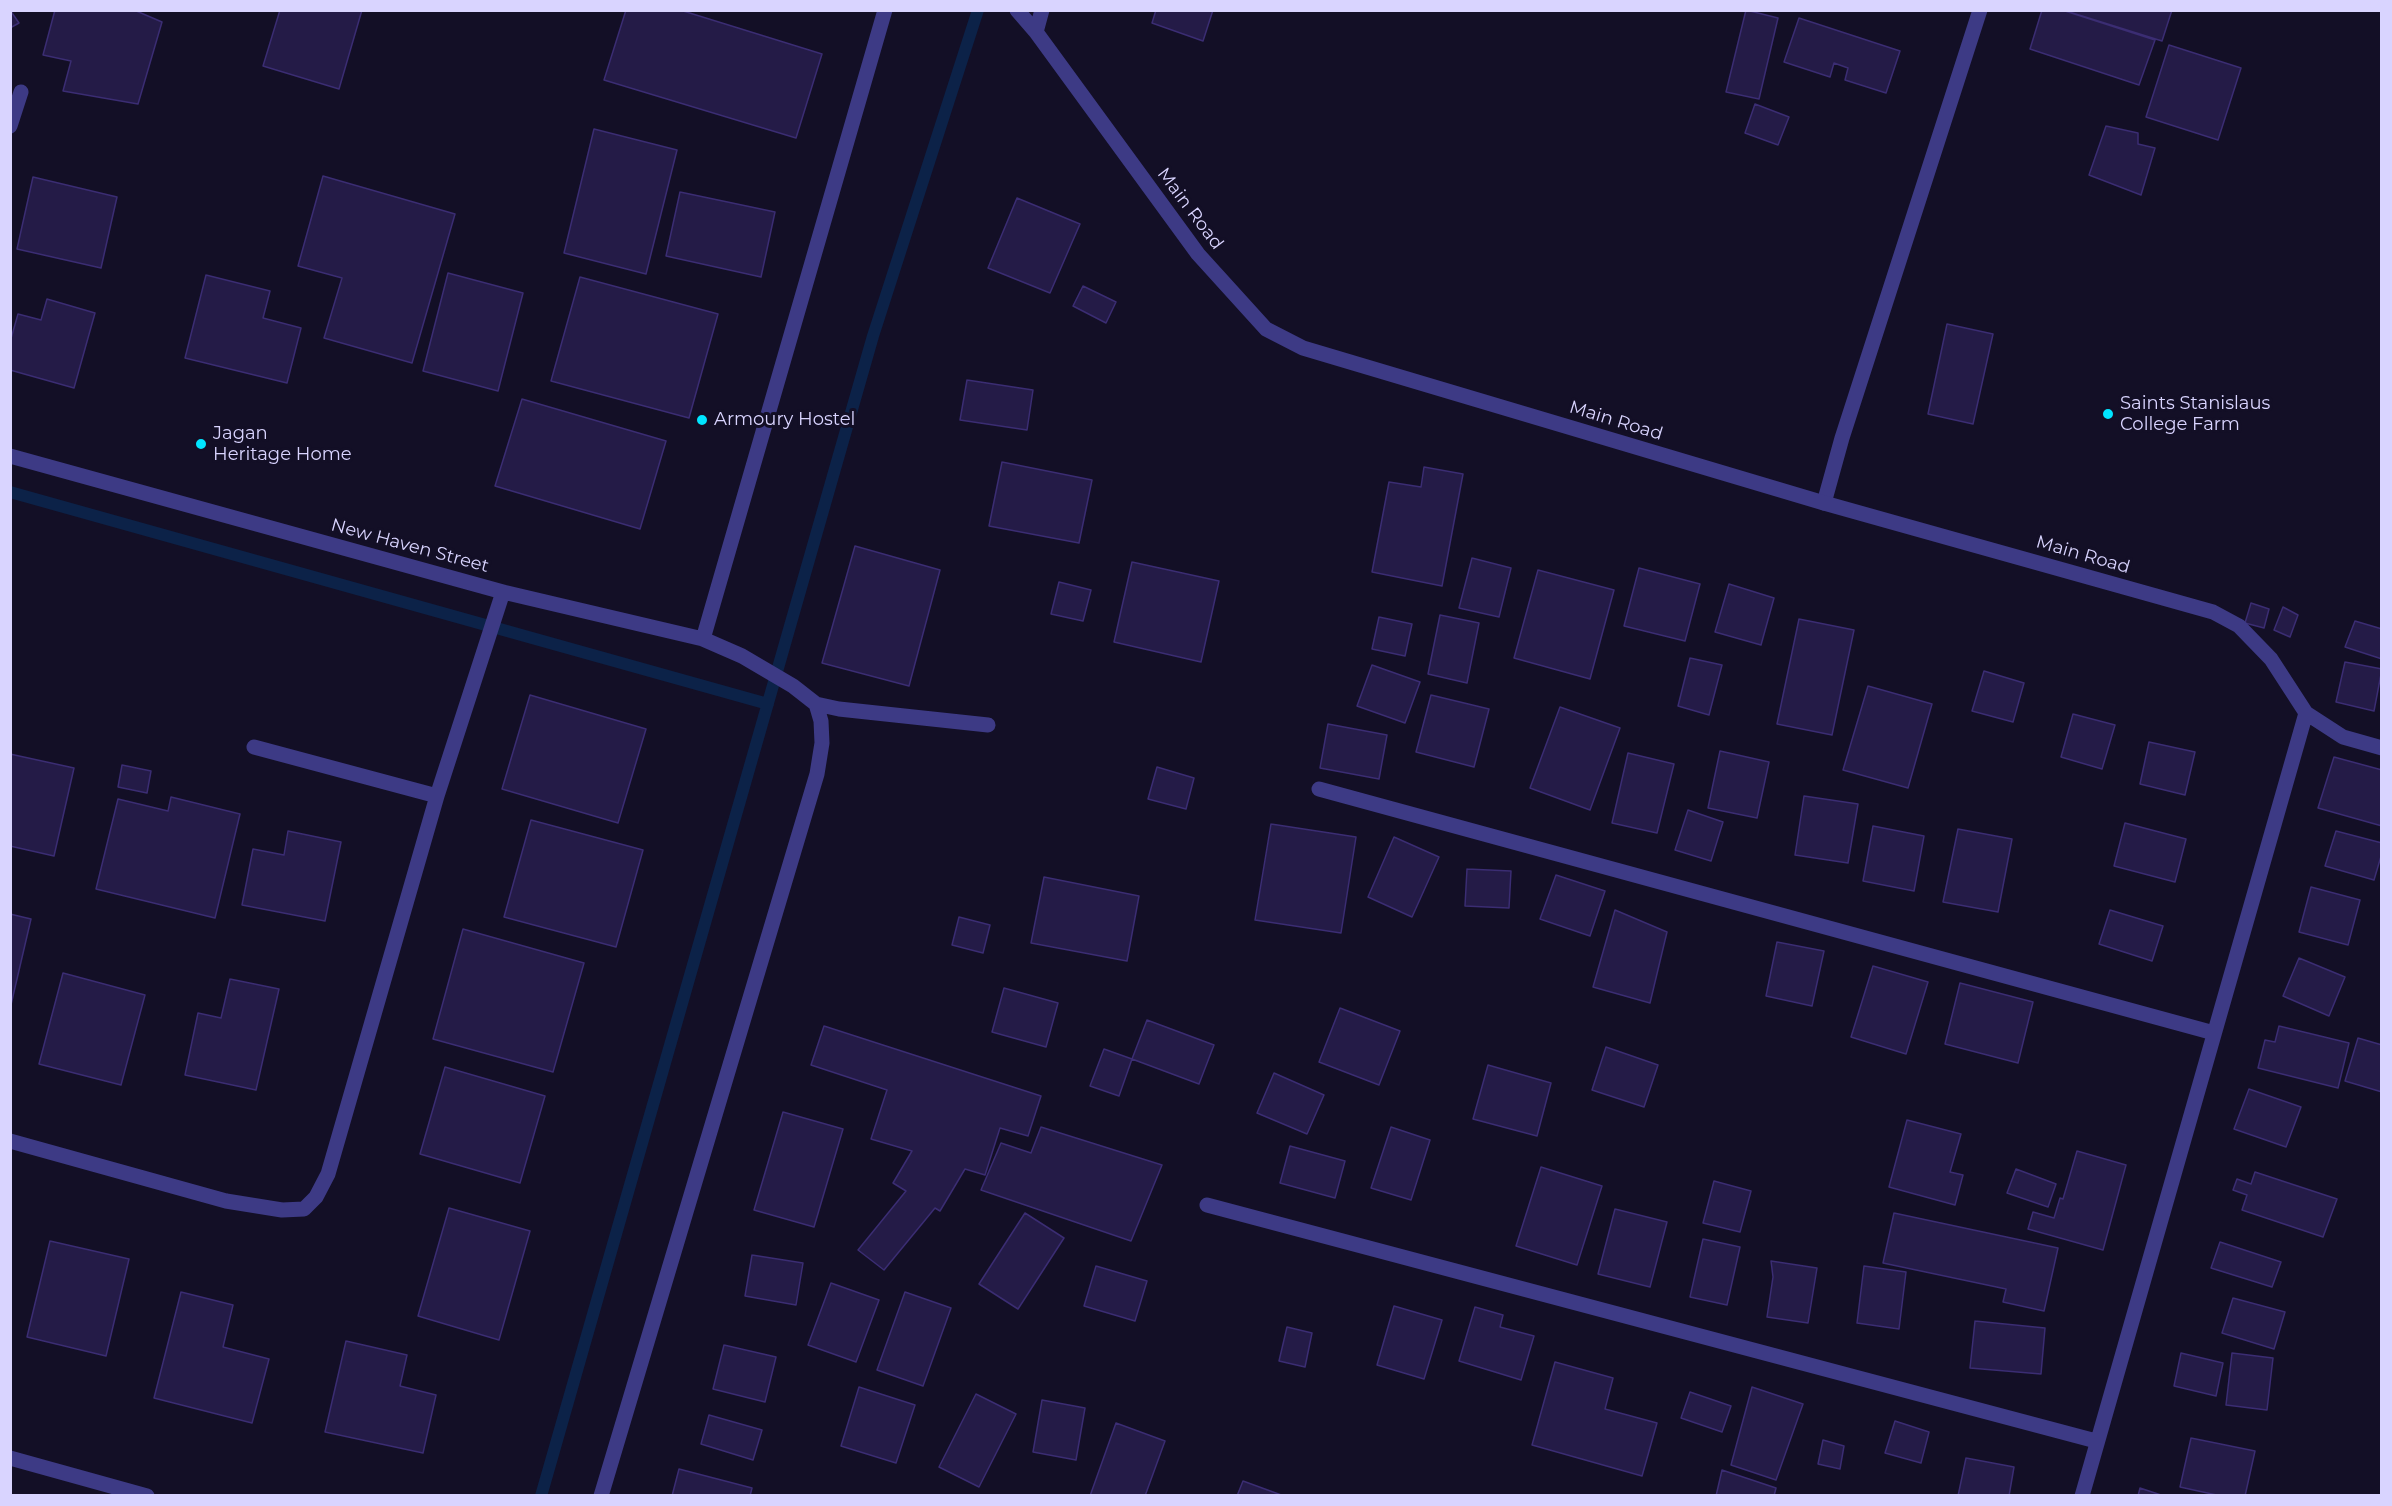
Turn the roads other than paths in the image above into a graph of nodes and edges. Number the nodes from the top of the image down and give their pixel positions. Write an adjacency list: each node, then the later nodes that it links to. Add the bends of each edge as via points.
1 (885, 10): 11 (street)
2 (1017, 10): 5 (street, Main Road)
3 (1042, 10): 5 (street)
4 (1980, 10): 9 (street)
5 (1036, 32): 9 (street, Main Road, via 1198,254 1266,328 1303,348)
6 (21, 92): 7 (street)
7 (10, 126)
8 (11, 458): 10 (street, New Haven Street)
9 (1824, 503): 13 (street, Main Road, via 2212,612 2239,626 2271,659)
10 (503, 592): 11 (street, New Haven Street); 18 (street)
11 (703, 639): 12 (street, New Haven Street, via 742,656)
12 (816, 704): 14 (street); 25 (street, via 822,743 817,774)
13 (2306, 713): 16 (street, via 2343,737); 19 (street)
14 (988, 725)
15 (254, 747): 18 (street)
16 (2382, 748)
17 (1319, 789): 19 (street)
18 (437, 796): 20 (street, via 328,1174 316,1197 304,1209 274,1209 226,1201)
19 (2214, 1034): 22 (street)
20 (10, 1141)
21 (1207, 1205): 22 (street)
22 (2097, 1441): 26 (street)
23 (10, 1458): 24 (street)
24 (147, 1496)
25 (601, 1496)
26 (2082, 1496)

